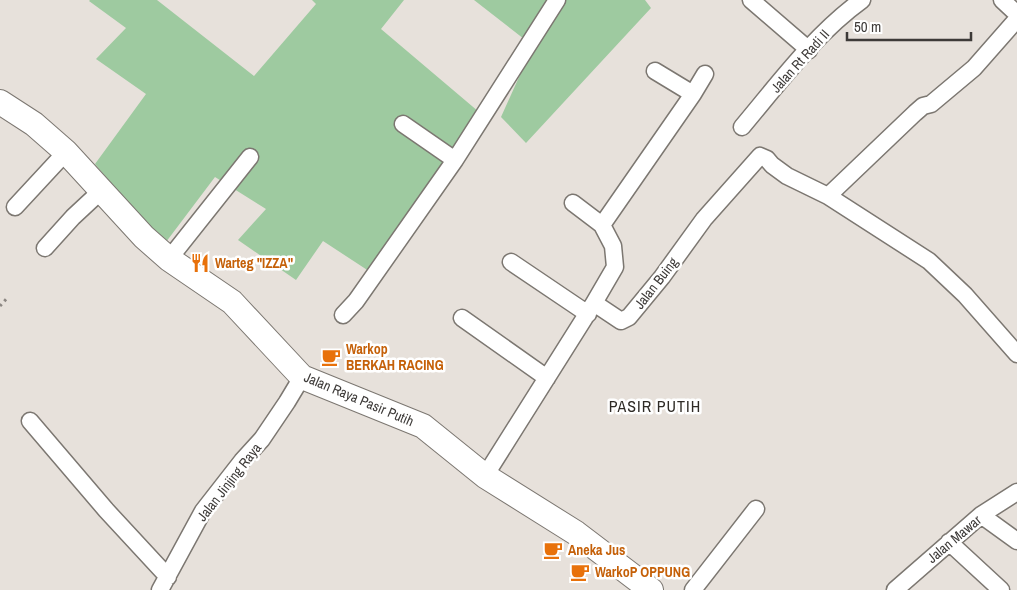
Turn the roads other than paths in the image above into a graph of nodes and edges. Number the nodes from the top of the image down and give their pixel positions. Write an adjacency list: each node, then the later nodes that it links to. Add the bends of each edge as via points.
1 (751, 0): 7 (street)
2 (862, 0): 7 (street, Jalan Rt Radi II)
3 (1002, 0): 5 (street)
4 (554, 1): 16 (street)
5 (1017, 14)
6 (1017, 19): 18 (street, via 974,68 931,104 915,113)
7 (809, 50): 13 (street, Jalan Rt Radi II)
8 (655, 71): 10 (street)
9 (705, 74): 10 (street)
10 (693, 94): 21 (street)
11 (0, 102): 14 (street, Jalan Raya Pasir Putih, via 34,124)
12 (404, 124): 16 (street)
13 (742, 127)
14 (66, 152): 17 (street, Jalan Raya Pasir Putih); 20 (street)
15 (250, 157): 23 (street)
16 (455, 160): 26 (street)
17 (102, 190): 22 (street); 23 (street, Jalan Raya Pasir Putih, via 144,237)
18 (828, 196): 25 (street, Jalan Buing, via 787,176 760,156 704,219 629,317 621,320); 28 (street, via 929,261 965,295)
19 (573, 204): 21 (street)
20 (15, 207)
21 (602, 224): 25 (street, via 613,246 615,267)
22 (45, 248)
23 (169, 259): 29 (street, Jalan Raya Pasir Putih, via 232,302)
24 (511, 262): 25 (street)
25 (591, 309): 30 (street)
26 (343, 316)
27 (462, 318): 30 (street)
28 (1017, 354)
29 (302, 377): 32 (street, Jalan Raya Pasir Putih, via 423,426); 38 (street, Jalan Jinjing Raya, via 262,439 203,511)
30 (547, 378): 32 (street)
31 (30, 421): 38 (street)
32 (485, 476): 40 (street, Jalan Raya Pasir Putih, via 576,534)
33 (1017, 492): 35 (street, Jalan Mawar)
34 (756, 509): 41 (street)
35 (981, 515): 36 (street); 37 (street, Jalan Mawar)
36 (1017, 541)
37 (949, 542): 39 (street); 42 (street, Jalan Mawar)
38 (164, 584)
39 (995, 588)
40 (651, 590)
41 (693, 590)
42 (895, 590)

